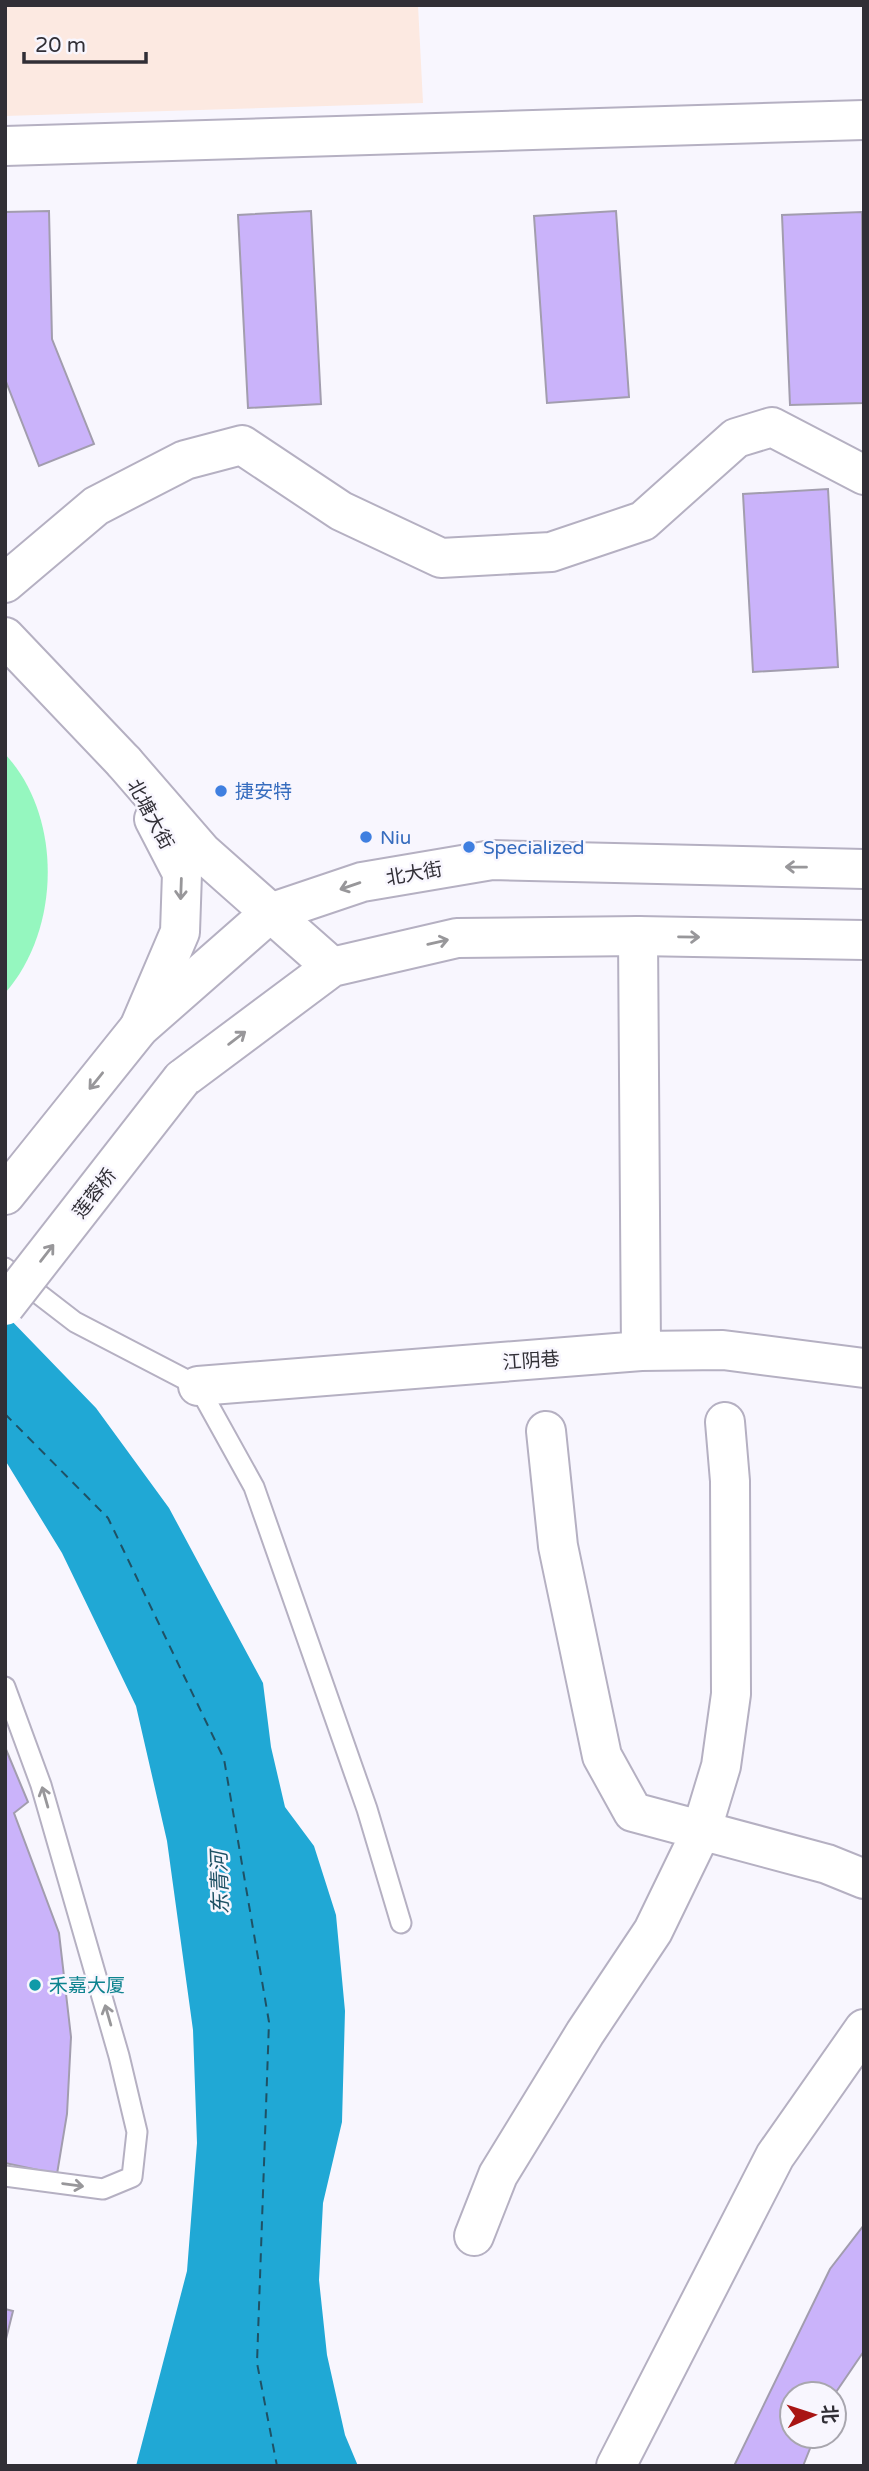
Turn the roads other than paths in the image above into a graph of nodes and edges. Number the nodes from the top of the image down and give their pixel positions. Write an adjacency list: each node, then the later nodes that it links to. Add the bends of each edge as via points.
1 (864, 120): 2 (street)
2 (5, 146)
3 (864, 475): 4 (street, via 772,427 736,438 643,521 551,552 441,558 341,511 242,444 185,460 96,506)
4 (5, 583)
5 (5, 637): 6 (street, 北塘大街)
6 (124, 762): 8 (street, via 202,852); 12 (street, 北塘大街, one-way to 12, via 182,873 180,932)
7 (864, 869): 8 (street, 北大街, one-way to 8, via 492,860 362,882)
8 (270, 914): 11 (street); 12 (street, 北大街)
9 (638, 936): 10 (street, one-way to 10); 11 (street, one-way to 9, via 457,938); 16 (street)
10 (864, 940)
11 (332, 967): 15 (street, 莲蓉桥, one-way to 11, bridge, via 182,1079)
12 (139, 1028): 13 (street, one-way to 13)
13 (5, 1195)
14 (5, 1268): 18 (lane, via 75,1322)
15 (5, 1306)
16 (641, 1352): 17 (street, 江阴巷, via 723,1350); 18 (street, 江阴巷)
17 (864, 1368)
18 (198, 1386): 24 (lane, via 254,1487 367,1809)
19 (725, 1422): 22 (street, via 732,1694 721,1766)
20 (546, 1431): 22 (street, via 558,1546 602,1756 633,1812)
21 (5, 1687): 26 (lane, one-way to 21, via 103,2189 132,2177 137,2132 41,1785)
22 (701, 1832): 23 (street, via 827,1864); 27 (street, via 653,1931 498,2175)
23 (864, 1879)
24 (401, 1923)
25 (864, 2029): 28 (street, via 775,2157)
26 (5, 2176)
27 (474, 2236)
28 (616, 2466)

